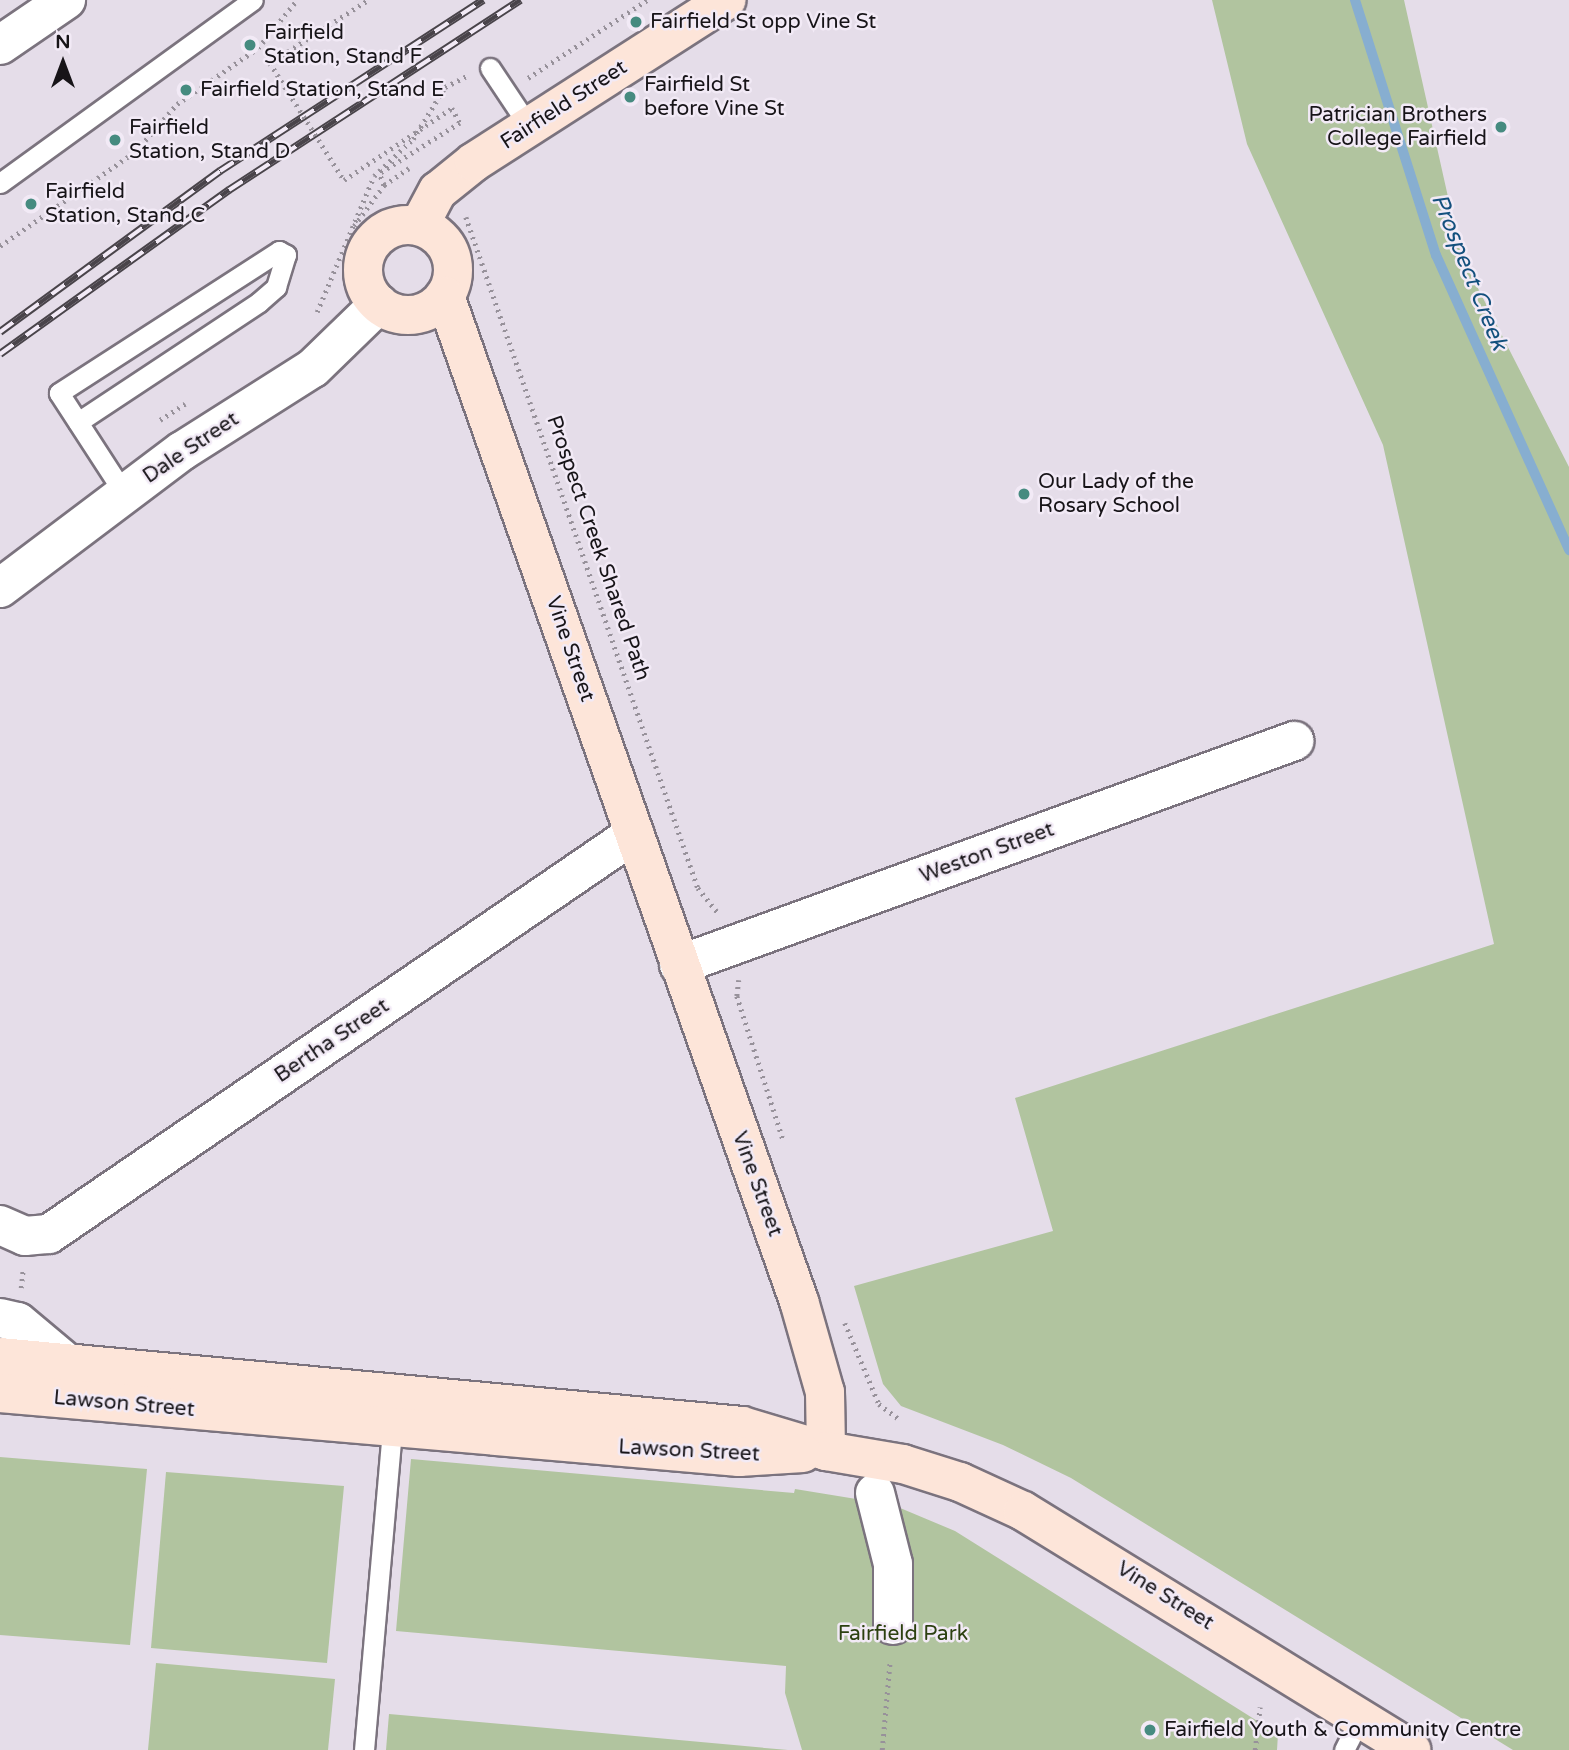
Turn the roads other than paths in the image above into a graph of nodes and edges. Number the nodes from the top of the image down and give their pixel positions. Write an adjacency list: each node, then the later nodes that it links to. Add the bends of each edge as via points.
1 (66, 0): 4 (street)
2 (253, 0): 7 (lane)
3 (726, 0): 6 (main road, Fairfield Street)
4 (0, 45)
5 (490, 68): 6 (lane)
6 (530, 128): 8 (main road, Fairfield Street, via 438,191)
7 (0, 183)
8 (419, 226): 9 (main road, via 444,242 451,254 453,276); 10 (main road, via 389,229 368,249 363,278)
9 (445, 296): 10 (main road, via 414,315 401,315); 15 (main road, Vine Street)
10 (379, 304): 12 (street, Dale Street, via 313,368)
11 (78, 422): 11 (lane, via 59,393 279,251 286,255 276,288 259,302); 12 (lane)
12 (124, 493): 13 (street, Dale Street)
13 (0, 587)
14 (1294, 741): 16 (street, Weston Street)
15 (634, 834): 16 (main road, Vine Street); 17 (street, Bertha Street, via 50,1234)
16 (679, 965): 23 (main road, Vine Street, via 799,1301 825,1392)
17 (13, 1231)
18 (9, 1320): 20 (street, Lawson Street)
19 (0, 1357): 20 (main road, Lawson Street)
20 (68, 1364): 23 (main road, Lawson Street, via 742,1426)
21 (0, 1393): 22 (main road, Lawson Street)
22 (393, 1428): 23 (main road, Lawson Street, via 739,1457); 27 (lane)
23 (826, 1451): 26 (main road, Vine Street, via 903,1464 960,1482 1023,1511)
24 (874, 1493): 25 (street, via 893,1564)
25 (893, 1625)
26 (1352, 1735): 28 (main road, Vine Street)
27 (364, 1750)
28 (1411, 1750)

